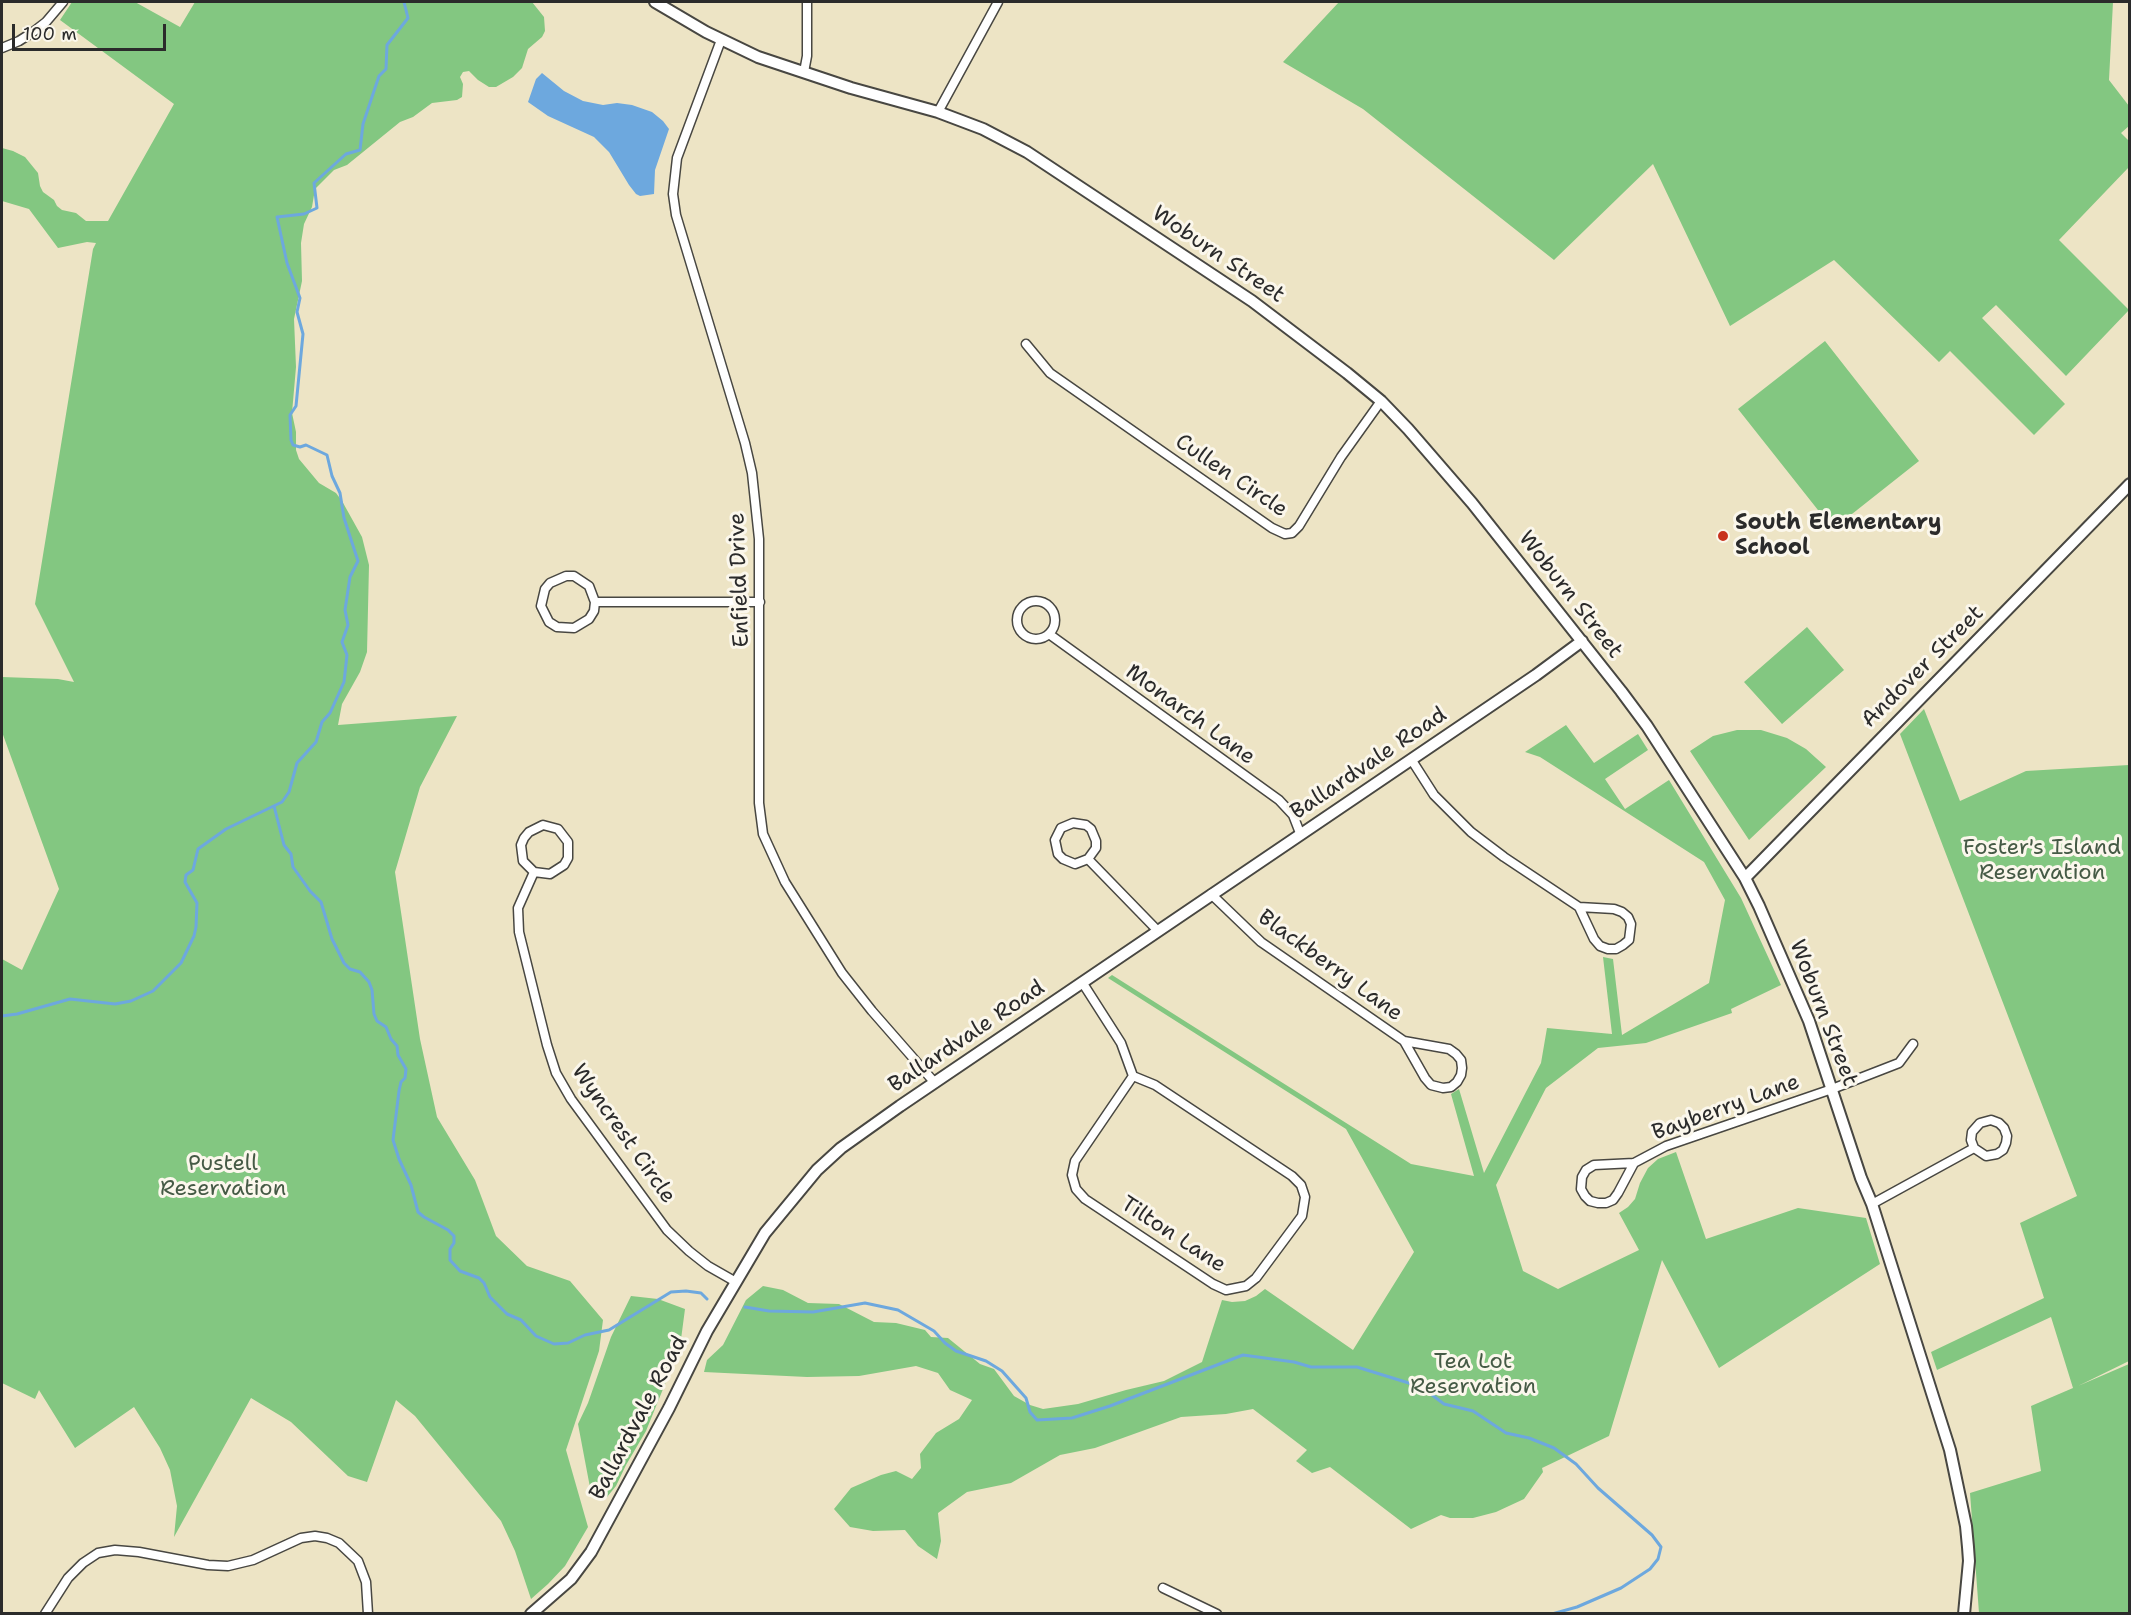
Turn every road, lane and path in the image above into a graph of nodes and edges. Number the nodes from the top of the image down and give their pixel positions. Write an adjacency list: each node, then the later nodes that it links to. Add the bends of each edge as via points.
1 (63, 2): 6 (street, via 33,33)
2 (655, 2): 5 (street, Woburn Street)
3 (807, 2): 7 (street)
4 (998, 2): 8 (street)
5 (721, 40): 7 (street, Woburn Street); 13 (street, Enfield Drive, via 679,151 673,194 749,457 758,510)
6 (2, 48)
7 (804, 72): 8 (street, Woburn Street)
8 (938, 112): 10 (street, Woburn Street, via 1004,139 1066,176 1256,303)
9 (1026, 344): 10 (street, Cullen Circle, via 1050,373 1285,534 1299,526)
10 (1381, 401): 15 (street, Woburn Street, via 1437,459)
11 (2130, 484): 20 (street, Andover Street)
12 (595, 602): 12 (street, via 589,586 574,576 566,576 550,583 541,606 549,622 574,628 589,619); 13 (street)
13 (760, 602): 28 (street, Enfield Drive, via 759,803 767,846 842,973)
14 (1049, 634): 14 (street, via 1054,624 1053,612 1038,602 1026,604 1017,620 1020,632 1031,639); 17 (street, Monarch Lane, via 1279,800 1293,815)
15 (1582, 641): 16 (street, Ballardvale Road); 20 (street, Woburn Street, via 1657,740)
16 (1411, 759): 17 (street, Ballardvale Road); 22 (street, via 1434,795 1471,832)
17 (1300, 833): 21 (street, Ballardvale Road)
18 (1088, 859): 18 (street, via 1096,848 1091,829 1073,822 1061,828 1055,840 1058,854 1076,864); 23 (street)
19 (534, 872): 19 (street, via 523,861 524,838 535,827 558,829 568,842 568,858 550,874); 33 (street, Wyncrest Circle, via 518,908 519,932 547,1045 563,1087 672,1235 708,1266)
20 (1745, 878): 29 (street, Woburn Street, via 1809,1021)
21 (1211, 894): 23 (street, Ballardvale Road); 25 (street, Blackberry Lane, via 1261,942)
22 (1579, 907): 22 (street, via 1600,946 1616,949 1629,940 1631,924 1622,912)
23 (1158, 931): 24 (street, Ballardvale Road)
24 (1082, 982): 27 (street, via 1121,1043); 28 (street, Ballardvale Road)
25 (1404, 1041): 25 (street, Blackberry Lane, via 1431,1085 1447,1088 1460,1079 1462,1064 1453,1051)
26 (1913, 1044): 29 (street, Bayberry Lane, via 1899,1063)
27 (1133, 1076): 27 (street, Tilton Lane, via 1155,1085 1301,1185 1305,1197 1302,1216 1246,1286 1226,1290 1213,1284 1085,1199 1076,1189 1074,1161)
28 (935, 1083): 33 (street, Ballardvale Road, via 861,1133 817,1170 765,1233)
29 (1832, 1089): 31 (street, Bayberry Lane, via 1666,1146); 32 (street, Woburn Street)
30 (1974, 1148): 30 (street, via 1994,1156 2005,1147 2004,1128 1991,1120 1980,1123 1972,1132); 32 (street)
31 (1634, 1163): 31 (street, Bayberry Lane, via 1590,1167 1581,1181 1585,1196 1598,1203 1613,1200)
32 (1872, 1204): 39 (street, Woburn Street, via 1950,1450 1968,1547)
33 (736, 1282): 37 (street, Ballardvale Road, via 591,1552 571,1579)
34 (1162, 1588): 38 (street)
35 (45, 1614): 36 (street, via 68,1578 98,1553 139,1552 228,1566 253,1560 294,1540 315,1536 339,1543 358,1561 366,1582)
36 (368, 1614)
37 (531, 1614)
38 (1217, 1614)
39 (1964, 1614)

